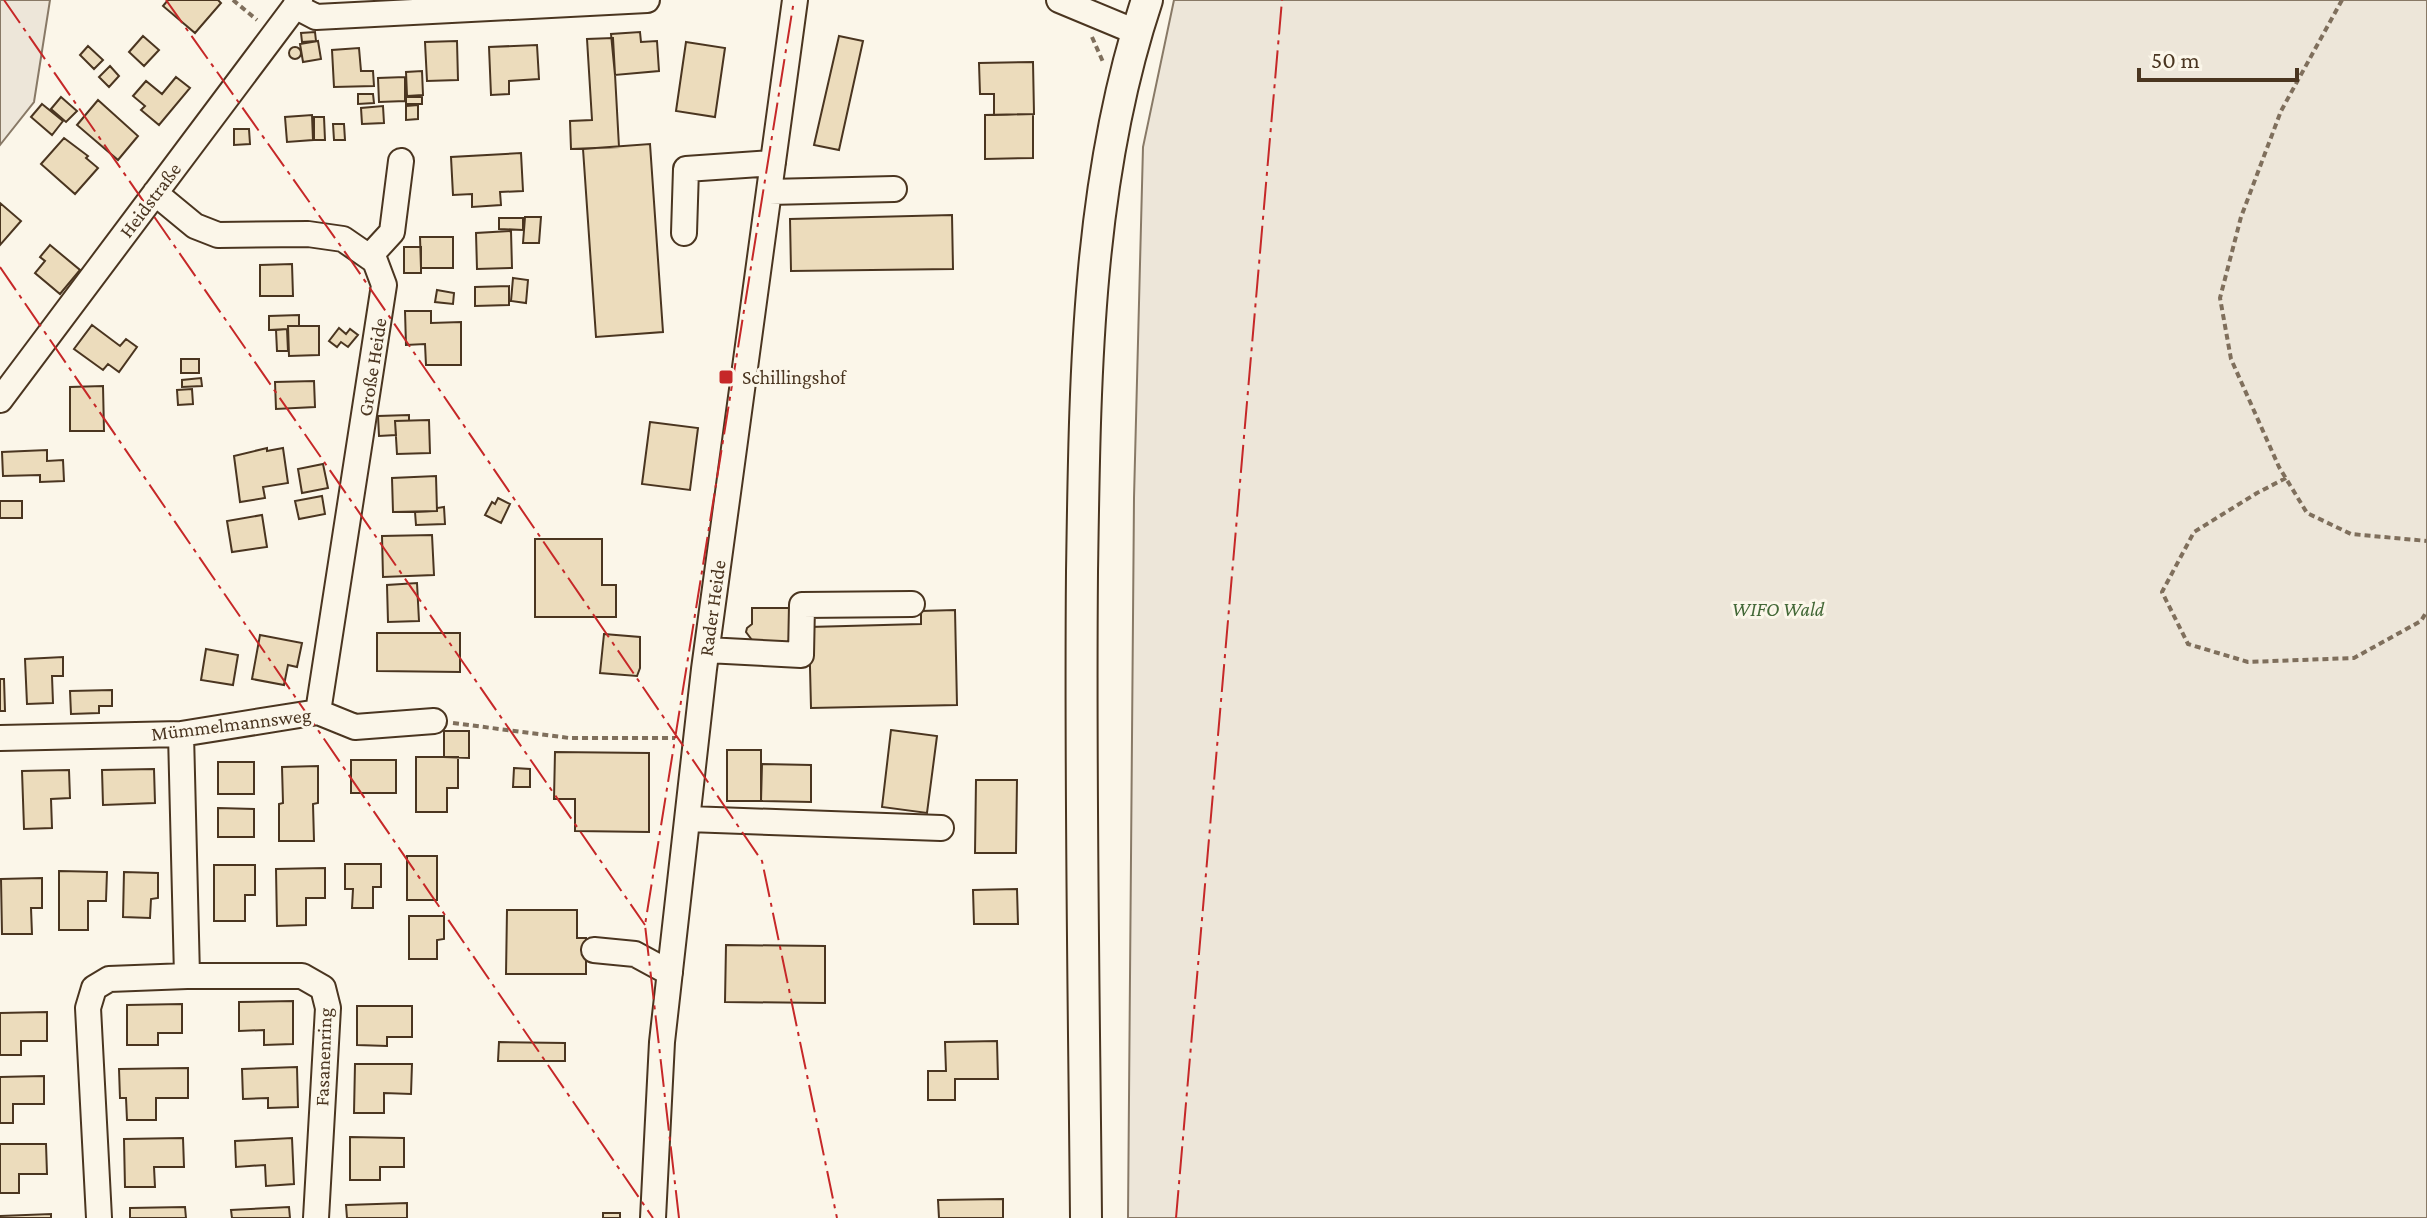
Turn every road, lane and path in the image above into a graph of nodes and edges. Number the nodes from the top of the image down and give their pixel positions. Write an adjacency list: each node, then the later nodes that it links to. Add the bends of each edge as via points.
1 (233, 0): 9 (path)
2 (647, 0): 7 (street, via 316,17)
3 (795, 0): 11 (street, Rader Heide)
4 (1059, 0): 8 (street)
5 (2342, 0): 18 (path, via 2281,111 2241,217 2220,298 2231,359)
6 (1144, 1): 8 (main road)
7 (298, 3): 9 (street, Heidstraße)
8 (1136, 32): 36 (main road, via 1096,248 1085,401 1081,685)
9 (274, 35): 14 (street, Heidstraße)
10 (401, 161): 16 (street, via 392,232)
11 (773, 163): 13 (street, Rader Heide); 15 (street, via 686,169)
12 (894, 189): 13 (street)
13 (769, 192): 22 (street, Rader Heide)
14 (155, 193): 16 (street, via 195,226 218,235 331,237); 17 (street, Heidstraße)
15 (684, 233)
16 (369, 257): 23 (street, Große Heide, via 384,285)
17 (0, 400)
18 (2286, 478): 19 (path, via 2307,513 2351,534); 21 (path, via 2194,532 2162,592 2188,644 2248,662 2354,658 2421,621)
19 (2427, 541)
20 (912, 604): 22 (street, via 802,605 801,655)
21 (2427, 611)
22 (707, 650): 27 (street, Rader Heide)
23 (318, 712): 24 (street, Mümmelmannsweg, via 355,727); 25 (street, Mümmelmannsweg)
24 (434, 721): 27 (path, via 569,738)
25 (181, 734): 26 (street, Mümmelmannsweg); 32 (street)
26 (0, 738)
27 (698, 738): 28 (street, Rader Heide)
28 (688, 819): 29 (street); 31 (street, Rader Heide)
29 (941, 828)
30 (594, 950): 31 (street, via 635,954)
31 (670, 973): 35 (street, Rader Heide)
32 (187, 976): 33 (street, Fasanenring, via 109,979 94,988 88,1008); 34 (street, Fasanenring, via 302,976 323,988 328,1008)
33 (99, 1218)
34 (316, 1218)
35 (653, 1218)
36 (1086, 1218)

